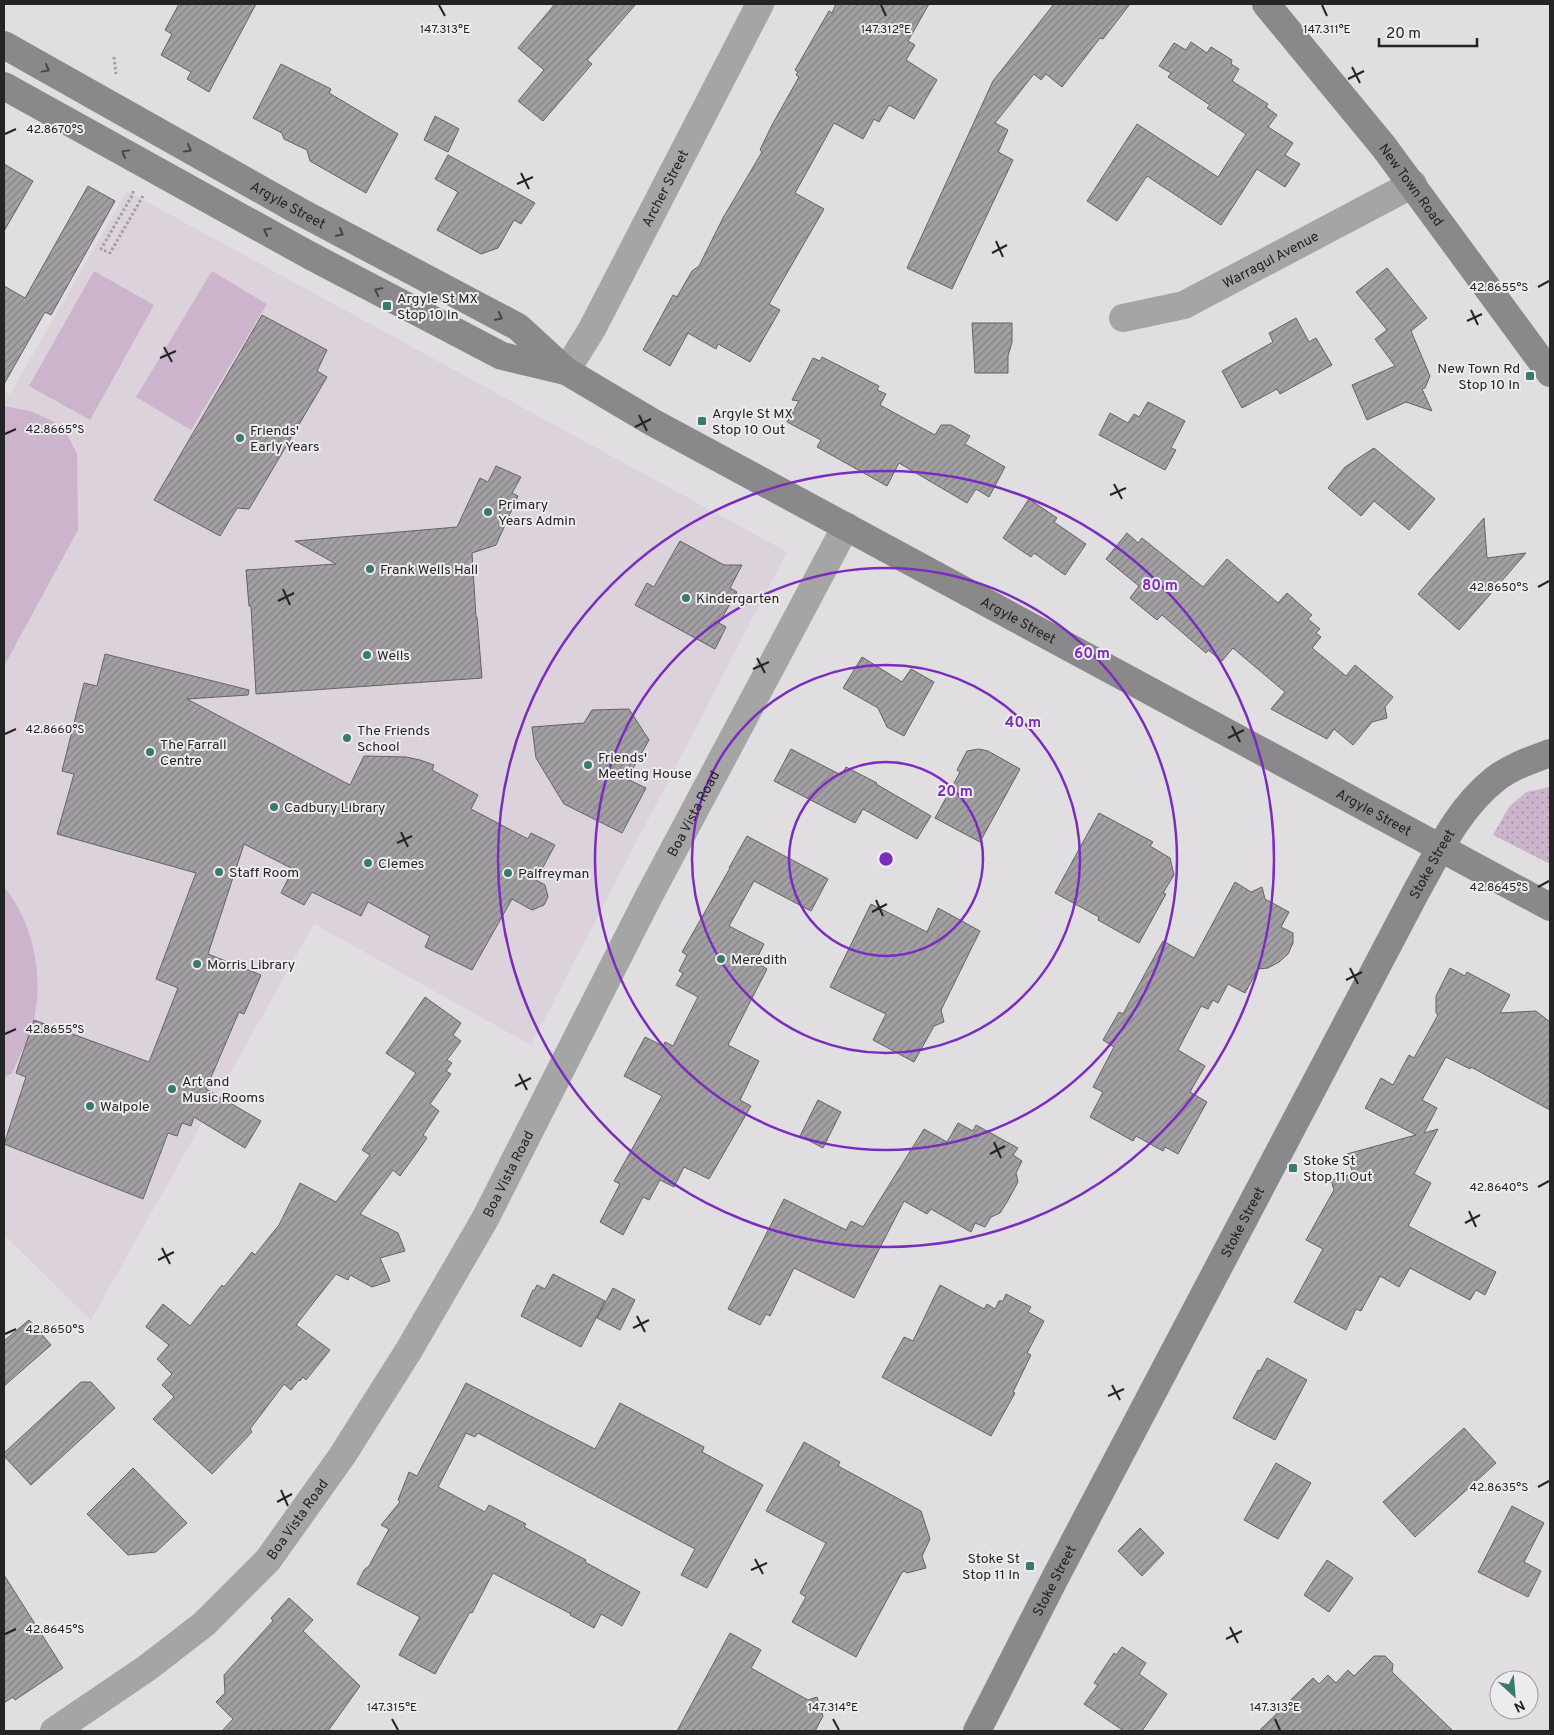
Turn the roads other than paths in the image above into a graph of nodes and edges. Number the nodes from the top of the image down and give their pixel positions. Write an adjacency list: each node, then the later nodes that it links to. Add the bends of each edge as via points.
1 (1266, 4): 5 (main road, New Town Road)
2 (756, 5): 7 (street, Archer Street, via 592,329)
3 (4, 46): 7 (main road, Argyle Street, one-way to 7, via 297,210 518,327)
4 (4, 86): 7 (main road, Argyle Street, one-way to 4, via 502,356 309,255)
5 (1413, 184): 6 (street, Warragul Avenue, via 1184,305); 8 (main road, New Town Road)
6 (1123, 318)
7 (566, 371): 9 (main road, Argyle Street, via 652,422)
8 (1550, 373)
9 (846, 526): 11 (main road, Argyle Street); 13 (street, Boa Vista Road, via 649,896 485,1219 409,1350 342,1456 268,1560 204,1624 147,1668)
10 (1550, 753): 11 (main road, Stoke Street, via 1495,779 1457,819)
11 (1440, 849): 12 (main road, Argyle Street); 14 (main road, Stoke Street)
12 (1550, 907)
13 (54, 1731)
14 (977, 1731)

